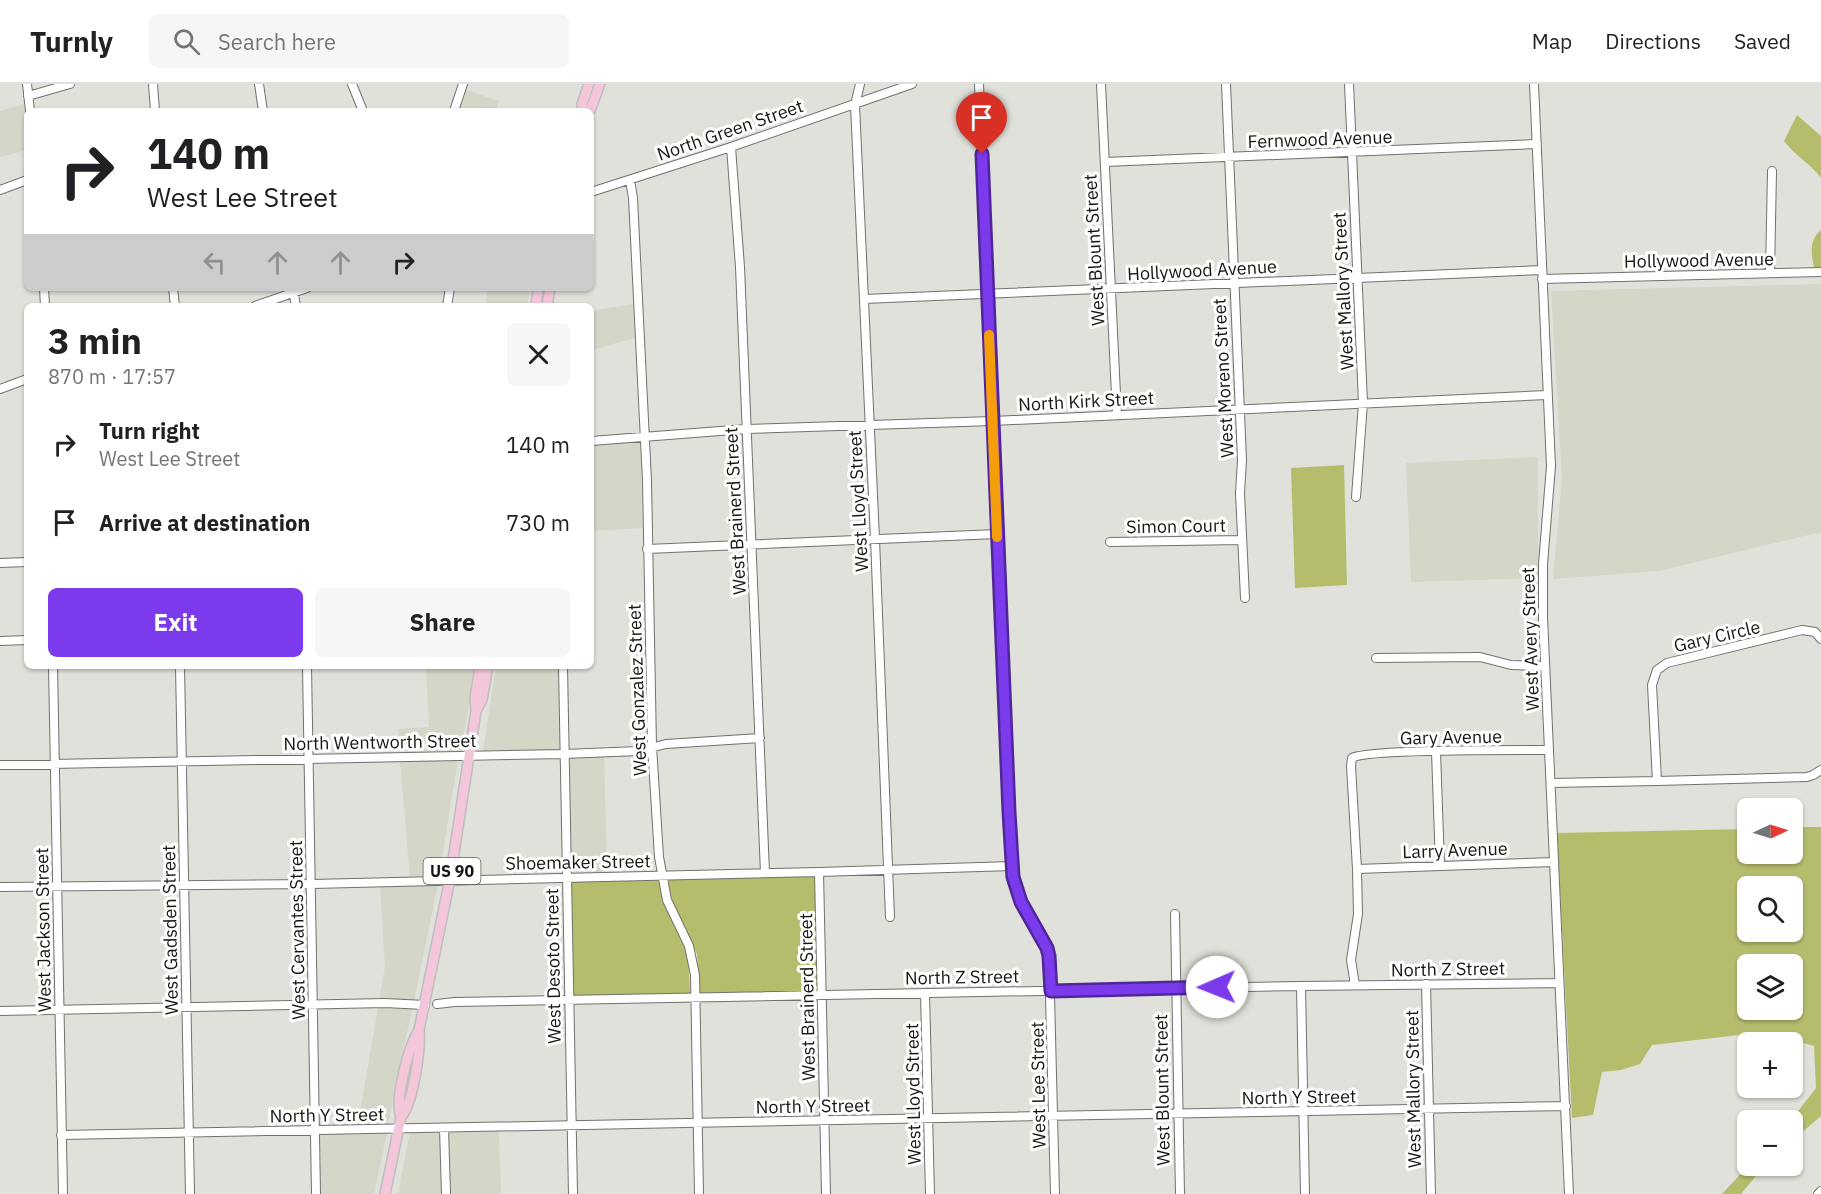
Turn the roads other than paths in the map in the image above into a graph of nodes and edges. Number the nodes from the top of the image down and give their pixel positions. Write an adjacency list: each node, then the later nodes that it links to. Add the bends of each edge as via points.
1 (27, 84): 16 (street)
2 (70, 84): 16 (street)
3 (153, 84): 19 (street)
4 (259, 84): 20 (street)
5 (352, 84): 21 (street)
6 (463, 84): 22 (street)
7 (589, 84): 23 (main road)
8 (600, 84): 24 (main road)
9 (860, 84): 17 (street, West Lloyd Street)
10 (912, 84): 17 (street, North Green Street)
11 (979, 84): 43 (street, West Lee Street)
12 (1101, 84): 29 (street, West Blount Street)
13 (1226, 84): 28 (street, West Moreno Street)
14 (1349, 84): 27 (street, West Mallory Street)
15 (1534, 84): 25 (street, West Avery Street)
16 (28, 96): 18 (street)
17 (855, 105): 26 (street, North Green Street); 44 (street, West Lloyd Street)
18 (30, 108)
19 (155, 108)
20 (263, 108)
21 (362, 108)
22 (455, 108)
23 (583, 108)
24 (591, 108)
25 (1537, 144): 27 (street, Fernwood Avenue); 35 (street, West Avery Street)
26 (731, 147): 31 (street, North Green Street); 54 (street, West Brainerd Street)
27 (1352, 153): 28 (street, Fernwood Avenue); 38 (street, West Mallory Street)
28 (1229, 157): 29 (street, Fernwood Avenue); 40 (street, West Moreno Street)
29 (1105, 162): 41 (street, West Blount Street)
30 (1772, 171): 37 (street)
31 (630, 180): 34 (street, North Green Street); 55 (street, West Gonzalez Street)
32 (24, 181): 33 (street)
33 (0, 189)
34 (594, 191)
35 (1542, 270): 38 (street, Hollywood Avenue); 39 (street, West Avery Street)
36 (1821, 272): 37 (street, Hollywood Avenue)
37 (1770, 273): 39 (street, Hollywood Avenue)
38 (1358, 278): 40 (street, Hollywood Avenue); 49 (street, West Mallory Street)
39 (1542, 279): 48 (street, West Avery Street)
40 (1234, 284): 41 (street, Hollywood Avenue); 50 (street, West Moreno Street)
41 (1111, 289): 43 (street, Hollywood Avenue); 51 (street, West Blount Street)
42 (291, 291): 45 (street)
43 (988, 294): 44 (street, Hollywood Avenue); 52 (street, West Lee Street)
44 (864, 299): 53 (street, West Lloyd Street)
45 (262, 303)
46 (24, 380): 47 (street)
47 (0, 388)
48 (1547, 394): 49 (street, North Kirk Street); 71 (street, West Avery Street, via 1551,466 1542,584)
49 (1364, 403): 50 (street, North Kirk Street); 57 (street, West Mallory Street)
50 (1239, 408): 51 (street, North Kirk Street); 60 (street, West Moreno Street)
51 (1117, 415): 52 (street, North Kirk Street)
52 (993, 421): 53 (street, North Kirk Street); 58 (street, West Lee Street)
53 (870, 424): 54 (street, North Kirk Street); 59 (street, West Lloyd Street)
54 (746, 429): 55 (street, North Kirk Street); 62 (street, West Brainerd Street)
55 (644, 436): 56 (street, North Kirk Street); 63 (street, West Gonzalez Street)
56 (594, 441)
57 (1356, 497)
58 (997, 534): 59 (street); 94 (street, West Lee Street)
59 (875, 538): 62 (street); 96 (street, West Lloyd Street)
60 (1242, 540): 61 (street, Simon Court); 66 (street, West Moreno Street)
61 (1110, 542)
62 (752, 543): 63 (street); 79 (street, West Brainerd Street)
63 (647, 549): 80 (street, West Gonzalez Street)
64 (24, 562): 65 (street)
65 (0, 563)
66 (1245, 598)
67 (1821, 639): 90 (street, Gary Circle, via 1815,632 1802,630 1661,666 1652,685)
68 (24, 640): 69 (street)
69 (0, 641)
70 (1376, 658): 71 (street, via 1480,657 1511,665)
71 (1545, 666): 81 (street, West Avery Street)
72 (53, 669): 87 (street, West Jackson Street)
73 (180, 669): 86 (street, West Gadsden Street)
74 (307, 669): 85 (street, West Cervantes Street)
75 (480, 669): 78 (main road, US 90)
76 (487, 669): 78 (main road, US 90)
77 (562, 669): 83 (street, West Desoto Street)
78 (476, 711): 84 (main road, US 90)
79 (760, 738): 80 (street, North Wentworth Street); 98 (street, West Brainerd Street)
80 (652, 746): 83 (street, North Wentworth Street, via 639,751); 99 (street, West Gonzalez Street)
81 (1549, 750): 82 (street, Gary Avenue); 91 (street, West Avery Street)
82 (1436, 752): 93 (street); 95 (street, Gary Avenue, via 1354,756 1351,766)
83 (564, 754): 84 (street, North Wentworth Street); 100 (street, West Desoto Street)
84 (470, 756): 85 (street, North Wentworth Street); 101 (main road, US 90)
85 (309, 758): 86 (street, North Wentworth Street); 103 (street, West Cervantes Street)
86 (182, 760): 87 (street, North Wentworth Street); 102 (street, West Gadsden Street)
87 (55, 763): 88 (street, North Wentworth Street); 104 (street, West Jackson Street)
88 (0, 765)
89 (1821, 770): 90 (street, via 1807,777)
90 (1657, 781): 91 (street)
91 (1551, 783): 92 (street, West Avery Street)
92 (1554, 862): 93 (street, Larry Avenue); 108 (street, West Avery Street)
93 (1440, 865): 95 (street, Larry Avenue)
94 (1012, 866): 96 (street, Shoemaker Street); 113 (street, West Lee Street, via 1021,902 1047,948)
95 (1357, 869): 110 (street, via 1358,914 1351,960)
96 (888, 870): 97 (street, Shoemaker Street); 107 (street, West Lloyd Street)
97 (819, 872): 98 (street, Shoemaker Street); 115 (street, West Brainerd Street)
98 (765, 873): 99 (street, Shoemaker Street)
99 (662, 875): 100 (street, Shoemaker Street); 116 (street, West Gonzalez Street, via 667,900 692,955)
100 (567, 877): 101 (street, Shoemaker Street); 117 (street, West Desoto Street)
101 (450, 879): 103 (street, Shoemaker Street); 120 (main road, US 90)
102 (185, 884): 103 (street, Shoemaker Street); 104 (street, Shoemaker Street); 121 (street, West Gadsden Street)
103 (312, 884): 119 (street, West Cervantes Street)
104 (57, 886): 105 (street, Shoemaker Street); 122 (street, West Jackson Street)
105 (0, 887)
106 (1174, 914): 112 (street, West Blount Street)
107 (890, 917)
108 (1559, 983): 109 (street, North Z Street); 124 (street, West Avery Street)
109 (1426, 984): 110 (street, North Z Street); 125 (street, West Mallory Street)
110 (1355, 985): 111 (street, North Z Street)
111 (1301, 986): 112 (street, North Z Street); 126 (street)
112 (1174, 988): 113 (street, North Z Street); 127 (street, West Blount Street)
113 (1051, 991): 114 (street, North Z Street); 128 (street, West Lee Street)
114 (925, 993): 115 (street, North Z Street); 129 (street, West Lloyd Street)
115 (822, 995): 116 (street, North Z Street); 130 (street, West Brainerd Street)
116 (695, 997): 117 (street, North Z Street); 131 (street, West Gonzalez Street)
117 (569, 1000): 118 (street, North Z Street); 132 (street, West Desoto Street)
118 (437, 1004)
119 (314, 1005): 120 (street); 121 (street); 135 (street, West Cervantes Street)
120 (425, 1005): 134 (main road, US 90, via 411,1090)
121 (187, 1008): 122 (street); 136 (street, West Gadsden Street)
122 (59, 1010): 123 (street); 137 (street, West Jackson Street)
123 (0, 1011)
124 (1566, 1106): 125 (street, North Y Street); 151 (street, West Avery Street)
125 (1429, 1109): 126 (street, North Y Street); 150 (street, West Mallory Street)
126 (1303, 1112): 127 (street, North Y Street); 149 (street)
127 (1178, 1113): 128 (street, North Y Street); 148 (street, West Blount Street)
128 (1053, 1116): 129 (street, North Y Street); 147 (street, West Lee Street)
129 (928, 1118): 130 (street, North Y Street); 146 (street, West Lloyd Street)
130 (825, 1120): 131 (street, North Y Street); 145 (street, West Brainerd Street)
131 (698, 1123): 132 (street, North Y Street); 144 (street, West Gonzalez Street)
132 (571, 1125): 133 (street, North Y Street); 143 (street, West Desoto Street)
133 (444, 1128): 134 (street, North Y Street); 142 (street)
134 (399, 1129): 135 (street, North Y Street); 141 (main road, US 90)
135 (315, 1130): 136 (street, North Y Street); 140 (street, West Cervantes Street)
136 (190, 1133): 137 (street, North Y Street); 139 (street, West Gadsden Street)
137 (61, 1136): 138 (street, West Jackson Street)
138 (63, 1194)
139 (190, 1194)
140 (316, 1194)
141 (385, 1194)
142 (446, 1194)
143 (573, 1194)
144 (699, 1194)
145 (826, 1194)
146 (930, 1194)
147 (1055, 1194)
148 (1180, 1194)
149 (1305, 1194)
150 (1431, 1194)
151 (1569, 1194)

